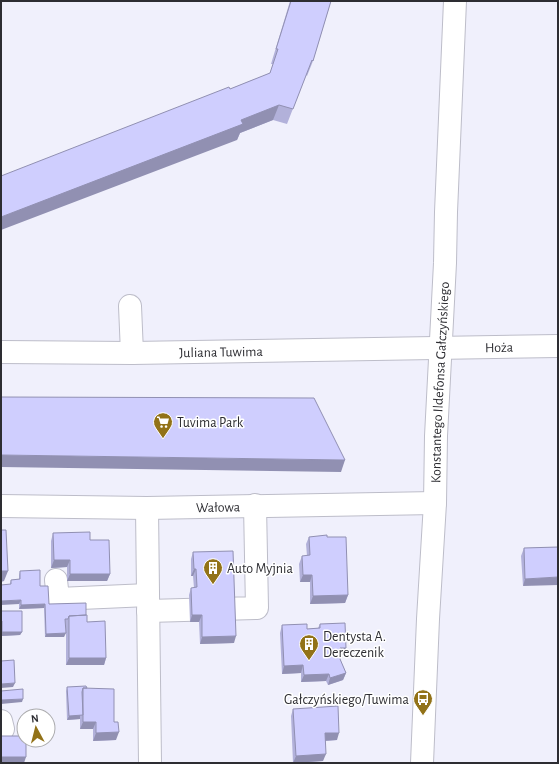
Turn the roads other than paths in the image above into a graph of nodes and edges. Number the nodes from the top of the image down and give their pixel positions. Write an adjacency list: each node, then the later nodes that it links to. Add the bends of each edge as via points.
1 (455, 1): 4 (street, Konstantego Ildefonsa Gałczyńskiego)
2 (130, 306): 6 (street)
3 (558, 346): 4 (street, Hoża)
4 (440, 348): 6 (street, Juliana Tuwima); 7 (street, Konstantego Ildefonsa Gałczyńskiego)
5 (1, 352): 6 (street, Juliana Tuwima)
6 (132, 353)
7 (435, 503): 8 (street, Wałowa); 14 (street, Konstantego Ildefonsa Gałczyńskiego)
8 (255, 505): 10 (street, Wałowa); 12 (street, via 257,608)
9 (1, 506): 10 (street, Wałowa)
10 (147, 508): 12 (street)
11 (56, 580): 12 (street, via 58,599)
12 (148, 603): 13 (street)
13 (150, 763)
14 (422, 763)

